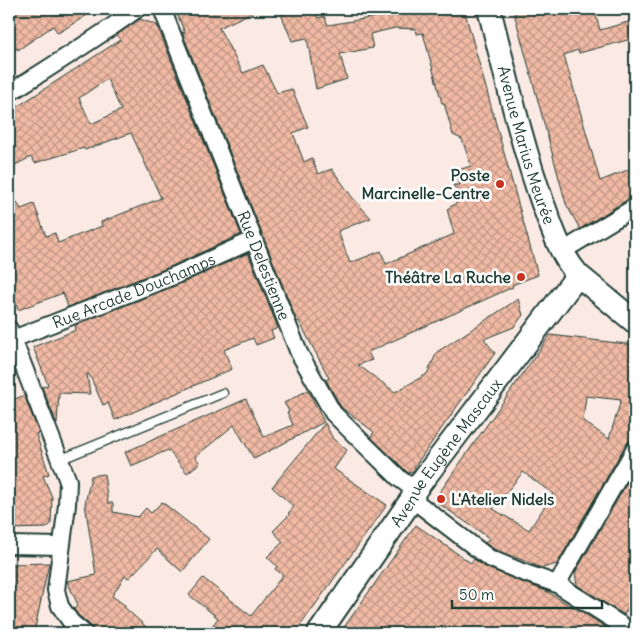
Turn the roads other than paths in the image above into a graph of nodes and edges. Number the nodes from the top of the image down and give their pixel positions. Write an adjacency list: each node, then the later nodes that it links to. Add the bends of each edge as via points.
1 (137, 9): 4 (street)
2 (162, 9): 6 (street, Rue Delestienne)
3 (489, 9): 7 (main road, Avenue Marius Meurée, via 530,166)
4 (9, 93)
5 (635, 207): 7 (street)
6 (253, 240): 10 (street, Rue Arcade Douchamps, via 176,275); 14 (street, Rue Delestienne, via 299,353 333,413)
7 (562, 252): 8 (main road, Avenue Marius Meurée)
8 (578, 275): 9 (main road, Avenue Marius Meurée); 14 (main road, Avenue Eugène Mascaux)
9 (635, 322)
10 (11, 334): 13 (street)
11 (223, 393): 13 (lane)
12 (635, 449): 17 (street)
13 (60, 460): 16 (street, via 68,481)
14 (413, 494): 17 (street, Rue Delestienne, via 489,558); 20 (main road, Avenue Eugène Mascaux)
15 (9, 545): 16 (street)
16 (61, 546): 19 (street, via 56,590 60,606)
17 (557, 584): 18 (street, Rue Delestienne)
18 (633, 628)
19 (84, 633)
20 (319, 633)

